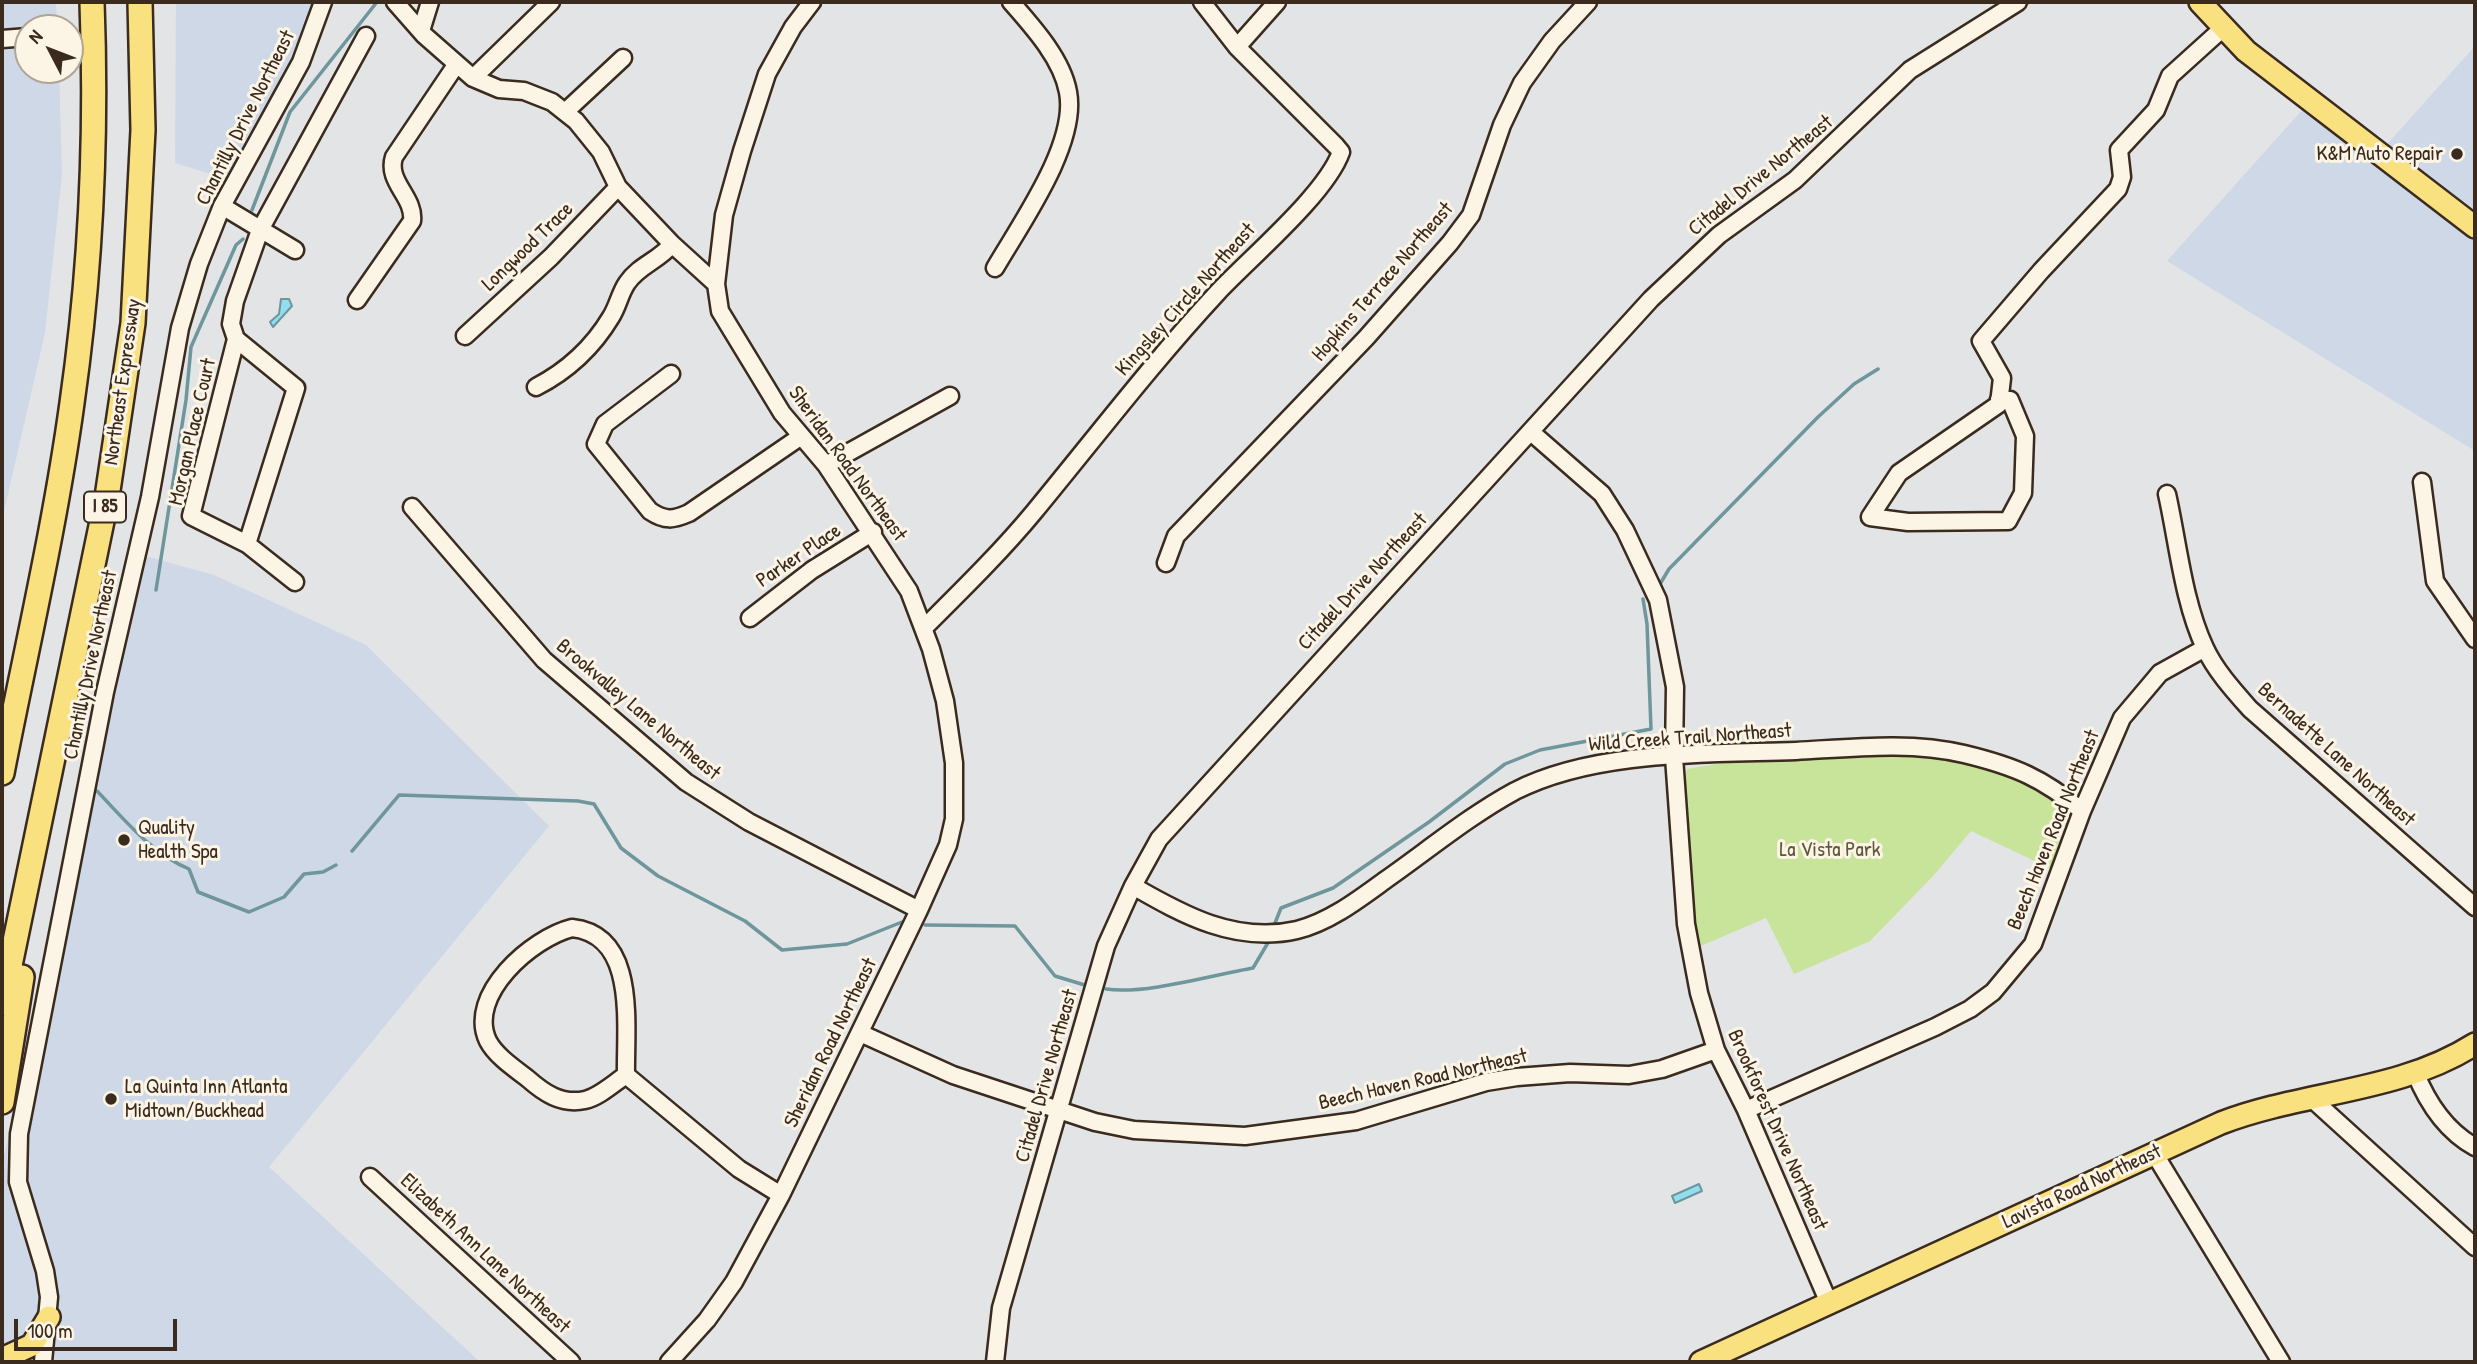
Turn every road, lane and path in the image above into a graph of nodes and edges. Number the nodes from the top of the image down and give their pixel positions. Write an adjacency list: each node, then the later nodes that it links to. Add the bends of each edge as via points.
1 (93, 2): 51 (highway, I 85, via 93,157 83,322 61,473)
2 (140, 2): 57 (highway, Northeast Expressway / I 85, via 143,130 133,323 107,497)
3 (323, 2): 23 (street, Chantilly Drive Northeast, via 301,62)
4 (395, 2): 15 (street)
5 (430, 2): 15 (street)
6 (551, 2): 20 (street)
7 (812, 2): 29 (street, Sheridan Road Northeast, via 767,74 724,215)
8 (1012, 2): 28 (street, via 1060,72 1068,91 1070,118 1064,144)
9 (1202, 2): 17 (street, Kingsley Circle Northeast)
10 (1277, 2): 17 (street)
11 (1588, 2): 45 (street, Hopkins Terrace Northeast, via 1522,83 1502,125 1471,215 1457,234 1366,338 1176,536)
12 (2018, 2): 37 (street, Citadel Drive Northeast, via 1910,70 1795,180 1719,235 1651,299)
13 (2200, 2): 14 (main road)
14 (2222, 29): 24 (main road); 36 (street, via 2170,76 2156,110 2119,150 2122,177 2118,189 1981,341 2002,378)
15 (421, 31): 19 (street)
16 (366, 36): 25 (street, Morgan Place Court)
17 (1237, 47): 48 (street, Kingsley Circle Northeast, via 1336,146 1341,152 1336,165 1142,379 1032,514)
18 (622, 58): 21 (street)
19 (456, 65): 20 (street); 30 (street, via 394,157 391,166 413,210 412,221)
20 (473, 78): 21 (street, via 499,89 524,91)
21 (565, 112): 22 (street, via 601,152)
22 (618, 187): 26 (street); 31 (street, Longwood Trace)
23 (222, 206): 25 (street); 76 (street, Chantilly Drive Northeast, via 180,328 19,1134 18,1182 45,1271)
24 (2475, 227)
25 (260, 230): 27 (street); 32 (street, Morgan Place Court, via 235,301 231,324)
26 (672, 244): 29 (street); 34 (street, via 627,282 611,317 587,350)
27 (295, 250)
28 (995, 268)
29 (716, 284): 38 (street, Sheridan Road Northeast, via 720,311)
30 (357, 300)
31 (465, 336)
32 (236, 339): 44 (street, Morgan Place Court, via 296,388); 44 (street, Morgan Place Court, via 191,516)
33 (671, 374): 38 (street, via 605,424 596,444 650,511 662,519 689,513)
34 (536, 387)
35 (950, 396): 39 (street)
36 (1999, 399): 36 (street, via 1999,404 1899,472 1870,517 1908,522 2008,521 2023,494 2025,436 2010,400)
37 (1531, 432): 53 (street, Brookforest Drive Northeast, via 1602,494 1625,530 1658,600 1675,687); 56 (street, Citadel Drive Northeast, via 1176,817)
38 (800, 437): 39 (street, Sheridan Road Northeast)
39 (826, 465): 43 (street, Sheridan Road Northeast)
40 (2422, 482): 49 (street, via 2435,581)
41 (2167, 494): 50 (street, Bernadette Lane Northeast)
42 (412, 507): 59 (street, Brookvalley Lane Northeast, via 544,660 686,782 749,822)
43 (873, 532): 47 (street, Parker Place, via 812,570); 48 (street, Sheridan Road Northeast, via 909,591)
44 (247, 544): 46 (street, Morgan Place Court)
45 (1166, 562)
46 (295, 583)
47 (750, 618)
48 (924, 628): 59 (street, Sheridan Road Northeast, via 946,701 954,762 954,819 948,845)
49 (2475, 639)
50 (2205, 648): 55 (street, Beech Haven Road Northeast, via 2160,673 2134,701 2112,739); 58 (street, Bernadette Lane Northeast, via 2250,709)
51 (19, 684): 52 (highway); 54 (highway, I 85)
52 (2, 713)
53 (1674, 757): 55 (street, Wild Creek Trail Northeast, via 1924,748 1964,754 2033,775); 56 (street, Wild Creek Trail Northeast, via 1591,766 1539,780 1486,808 1342,910 1298,930 1222,929 1191,919); 63 (street, Brookforest Drive Northeast, via 1686,924)
54 (2, 773)
55 (2082, 811): 69 (street, Beech Haven Road Northeast, via 2032,943 1993,992 1935,1027)
56 (1133, 886): 68 (street, Citadel Drive Northeast, via 1107,946)
57 (27, 891): 60 (highway, Northeast Expressway / I 85); 67 (highway, via 22,976)
58 (2475, 906)
59 (919, 910): 61 (street, Sheridan Road Northeast)
60 (2, 1004)
61 (860, 1033): 68 (street, Beech Haven Road Northeast, via 953,1075); 73 (street, Sheridan Road Northeast)
62 (2475, 1044): 64 (main road, Lavista Road Northeast)
63 (1716, 1050): 68 (street, Beech Haven Road Northeast, via 1629,1075 1570,1073 1496,1080 1356,1121 1245,1136 1134,1130); 69 (street, Brookforest Drive Northeast)
64 (2415, 1072): 66 (main road, Lavista Road Northeast); 70 (street, via 2442,1120)
65 (626, 1075): 65 (street, via 622,979 615,953 588,930 552,933 508,969 492,992 486,1009 487,1040 555,1099 587,1100); 73 (street, via 739,1169)
66 (2310, 1097): 71 (main road, Lavista Road Northeast, via 2247,1114); 74 (street)
67 (2, 1102)
68 (1059, 1110): 81 (street, Citadel Drive Northeast, via 1001,1308)
69 (1746, 1110): 75 (street, Brookforest Drive Northeast)
70 (2475, 1147)
71 (2154, 1153): 75 (main road, Lavista Road Northeast); 83 (street)
72 (370, 1177): 79 (street, Elizabeth Ann Lane Northeast)
73 (781, 1195): 80 (street, Sheridan Road Northeast, via 734,1282)
74 (2475, 1247)
75 (1829, 1303): 82 (main road, Lavista Road Northeast)
76 (49, 1317): 77 (main road, via 32,1345); 78 (street, Chantilly Drive Northeast)
77 (2, 1359)
78 (43, 1362)
79 (571, 1362)
80 (669, 1362)
81 (995, 1362)
82 (1700, 1362)
83 (2281, 1362)

